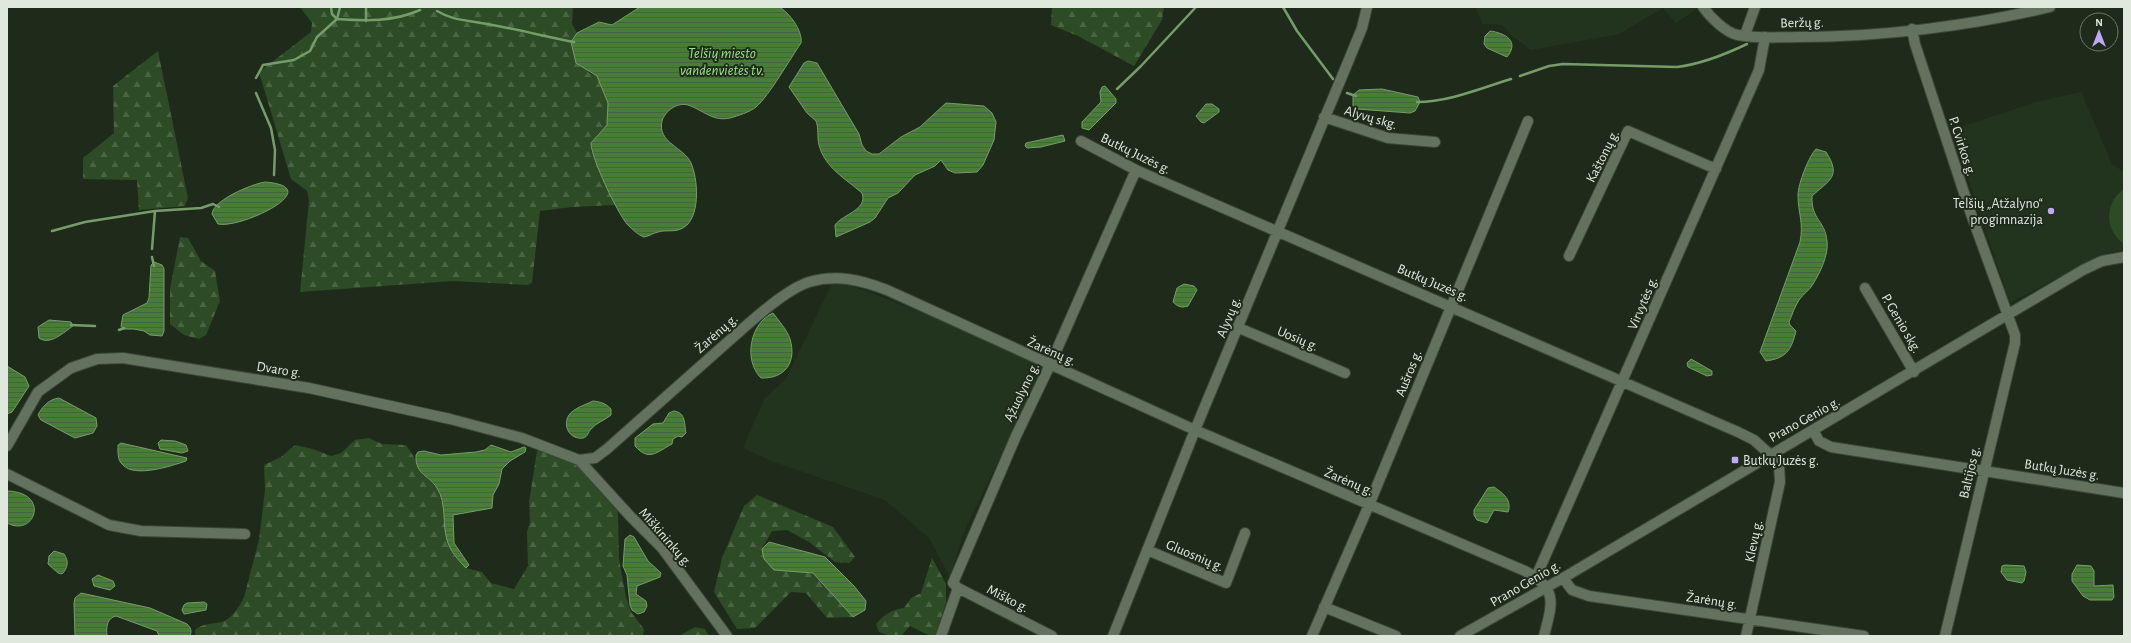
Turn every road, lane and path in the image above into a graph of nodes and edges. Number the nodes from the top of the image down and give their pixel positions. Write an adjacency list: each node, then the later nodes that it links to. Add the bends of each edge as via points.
1 (1367, 7): 8 (street, Alyvų g., via 1362,28)
2 (1703, 7): 6 (street, Beržų g., via 1711,18 1737,35)
3 (1755, 7): 6 (street)
4 (2050, 7): 5 (street, Beržų g.)
5 (1912, 29): 7 (street, Beržų g., via 1860,35); 19 (street, P. Cvirkos g., via 1971,214)
6 (1745, 35): 7 (street, Beržų g.)
7 (1765, 37): 12 (street, Virvytės g., via 1759,70)
8 (1324, 117): 11 (street, Alyvų skg., via 1388,138); 14 (street, Alyvų g.)
9 (1528, 121): 18 (street, Aušros g.)
10 (1081, 141): 13 (street, Butkų Juzės g.)
11 (1435, 142)
12 (1716, 169): 15 (street, Kaštonų g., via 1628,131); 24 (street, Virvytės g.)
13 (1136, 170): 14 (street, Butkų Juzės g.); 21 (street, Ąžuolyno g.)
14 (1278, 230): 18 (street, Butkų Juzės g.); 20 (street, Alyvų g.)
15 (1570, 256)
16 (2124, 257): 19 (street, Prano Genio g., via 2102,261 2083,270)
17 (1865, 288): 22 (street, P. Genio skg.)
18 (1450, 305): 24 (street, Butkų Juzės g.); 33 (street, Aušros g.)
19 (2008, 315): 22 (street, Prano Genio g.); 30 (street, Baltijos g., via 2014,329 2015,343)
20 (1239, 328): 23 (street, Uosių g.); 25 (street, Alyvų g.)
21 (1050, 365): 25 (street, Žarėnų g.); 29 (street, Žarėnų g., via 870,284 843,278 809,282 790,292 748,324 607,448 594,458); 39 (street, Ąžuolyno g., via 1016,436)
22 (1914, 372): 26 (street, Prano Genio g.)
23 (1345, 373)
24 (1623, 380): 28 (street, Butkų Juzės g., via 1754,440); 37 (street, Virvytės g.)
25 (1195, 430): 33 (street, Žarėnų g.); 36 (street, Alyvų g.)
26 (1813, 430): 28 (street, Prano Genio g.); 30 (street, Butkų Juzės g., via 1820,442 1831,447)
27 (7, 446): 29 (street, Dvaro g., via 38,392 71,368 97,359 123,358 309,388 522,438)
28 (1770, 454): 38 (street, Prano Genio g.); 42 (street, Klevų g., via 1779,466 1780,482)
29 (579, 460): 43 (street, Miškininkų g., via 662,548)
30 (1983, 471): 32 (street, Butkų Juzės g.); 53 (street, Baltijos g.)
31 (7, 474): 35 (street, via 109,525 142,531)
32 (2124, 493)
33 (1369, 504): 37 (street, Žarėnų g.); 41 (street, Aušros g.)
34 (1245, 533): 36 (street, Gluosnių g., via 1226,583)
35 (245, 534)
36 (1147, 550): 46 (street, Alyvų g.)
37 (1536, 577): 40 (street, Žarėnų g.)
38 (1563, 578): 40 (street, Prano Genio g.); 42 (street, Žarėnų g., via 1569,588 1578,593)
39 (956, 585): 44 (street); 45 (street, Miško g.)
40 (1546, 588): 49 (street, Prano Genio g.); 50 (street, via 1552,603)
41 (1324, 607): 47 (street, Aušros g.); 48 (street)
42 (1750, 620): 51 (street, Klevų g.); 52 (street, Žarėnų g.)
43 (727, 636)
44 (941, 636)
45 (1052, 636)
46 (1113, 636)
47 (1312, 636)
48 (1396, 636)
49 (1460, 636)
50 (1544, 636)
51 (1746, 636)
52 (1864, 636)
53 (1945, 636)

